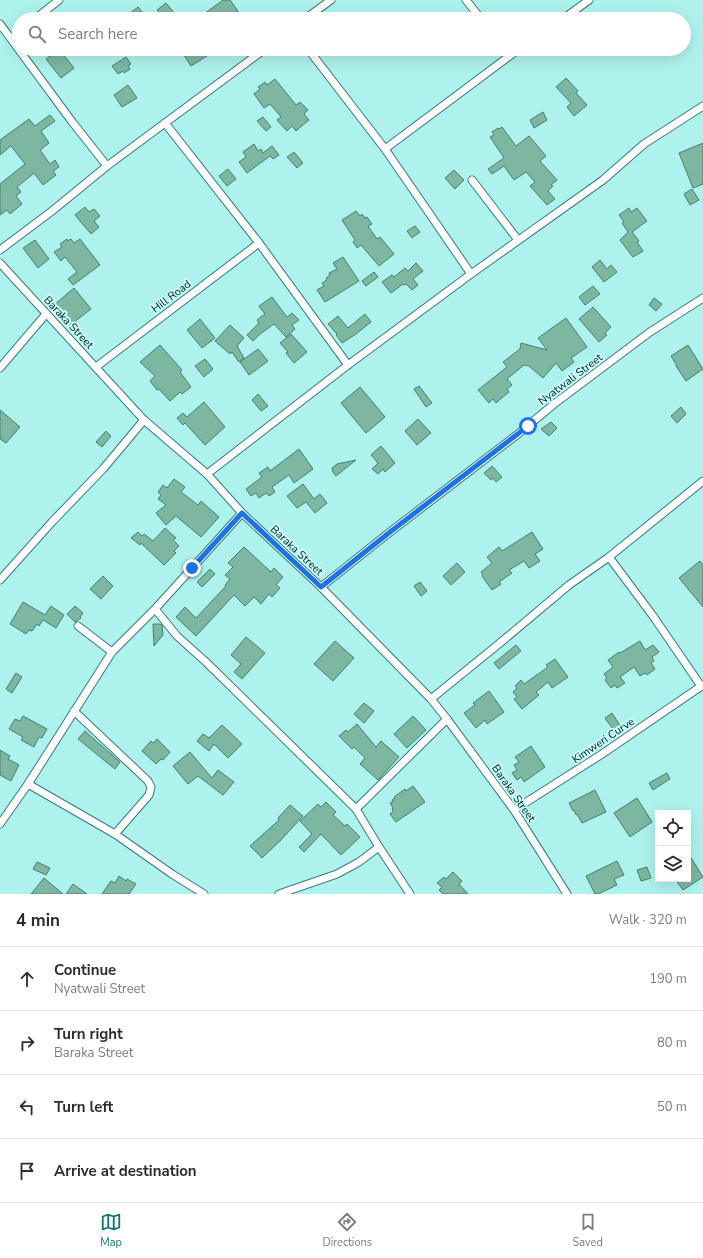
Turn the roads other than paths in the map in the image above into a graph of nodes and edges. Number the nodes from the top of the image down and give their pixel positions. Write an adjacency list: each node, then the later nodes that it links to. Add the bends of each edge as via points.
1 (59, 0): 5 (street)
2 (331, 0): 6 (street)
3 (466, 0): 7 (street)
4 (589, 0): 8 (street)
5 (44, 12)
6 (315, 12)
7 (475, 12)
8 (573, 12)
9 (0, 24): 10 (street)
10 (11, 38)
11 (24, 56): 18 (street)
12 (256, 56): 16 (street)
13 (313, 56): 17 (street)
14 (509, 56): 17 (street)
15 (703, 106): 20 (street, via 644,144 603,180)
16 (165, 123): 18 (street); 21 (street)
17 (385, 149): 24 (street)
18 (107, 166): 22 (street)
19 (472, 180): 20 (street)
20 (518, 240): 24 (street)
21 (259, 243): 27 (street); 28 (street, Hill Road)
22 (0, 250)
23 (0, 263): 26 (street, Baraka Street)
24 (471, 274): 27 (street)
25 (703, 298): 36 (street, Nyatwali Street, via 650,332 554,404)
26 (46, 314): 28 (street, Baraka Street); 29 (street)
27 (348, 365): 31 (street)
28 (96, 367): 30 (street, Baraka Street)
29 (0, 368)
30 (144, 420): 31 (street, Baraka Street); 35 (street, via 103,470)
31 (206, 474): 33 (street, Baraka Street)
32 (703, 482): 34 (street)
33 (242, 513): 36 (street, Baraka Street); 37 (street)
34 (609, 557): 40 (street); 41 (street, via 568,585)
35 (0, 580)
36 (321, 587): 41 (street, Baraka Street)
37 (155, 609): 39 (street); 45 (street, via 177,636)
38 (78, 626): 39 (street)
39 (112, 652): 42 (street)
40 (702, 686): 46 (street, Kimweri Curve)
41 (431, 699): 43 (street, Baraka Street)
42 (74, 711): 44 (street); 48 (street, via 148,781 151,787 149,795)
43 (447, 719): 45 (street); 46 (street, Baraka Street)
44 (28, 784): 47 (street); 48 (street)
45 (356, 809): 49 (street)
46 (514, 810): 53 (street, Baraka Street)
47 (0, 824)
48 (115, 834): 50 (street)
49 (379, 847): 51 (street, via 337,874); 52 (street)
50 (204, 894)
51 (279, 894)
52 (410, 894)
53 (567, 894)

